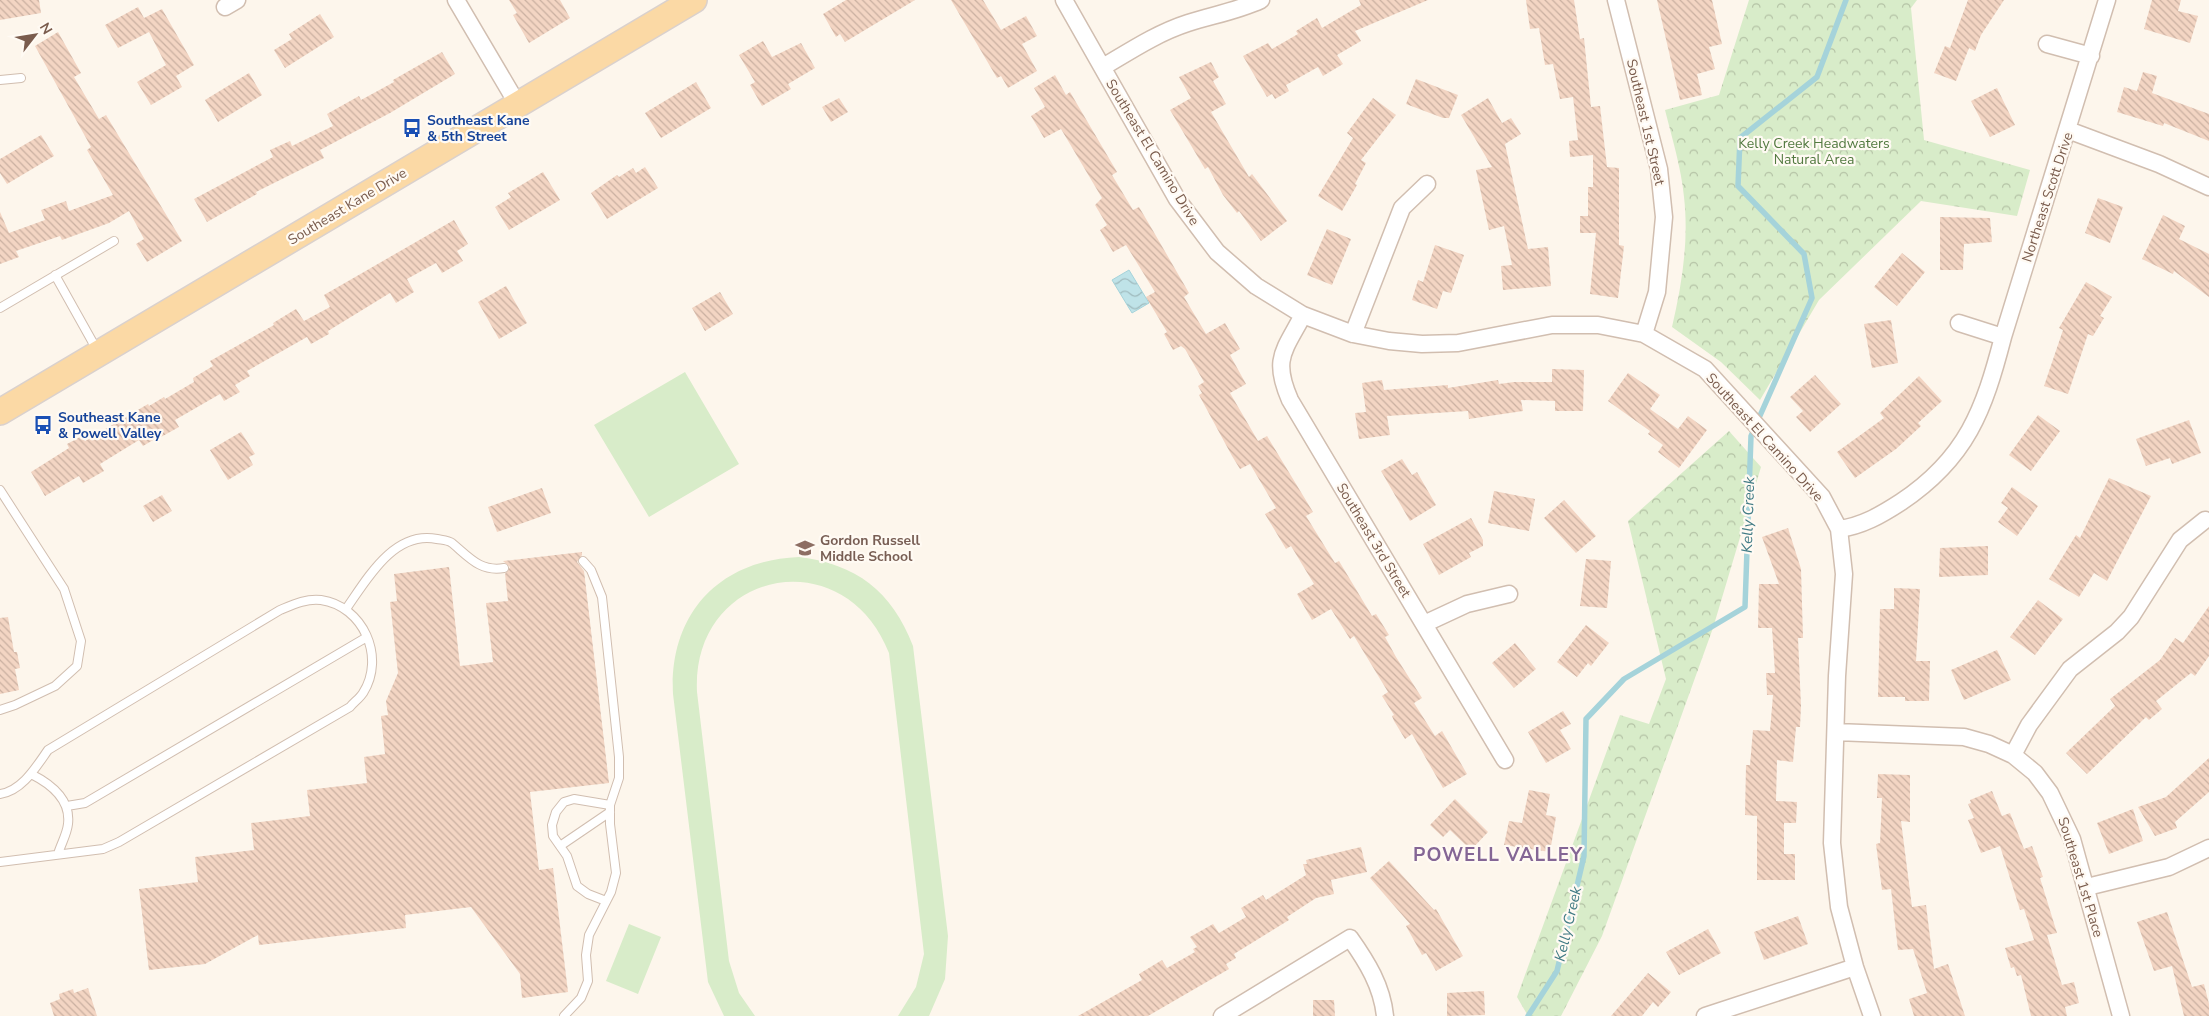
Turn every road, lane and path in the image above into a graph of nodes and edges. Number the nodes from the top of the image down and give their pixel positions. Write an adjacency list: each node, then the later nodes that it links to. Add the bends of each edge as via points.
1 (456, 0): 12 (street)
2 (694, 0): 12 (main road, Southeast Kane Drive)
3 (1064, 0): 9 (street, Southeast El Camino Drive)
4 (1261, 0): 9 (street, via 1239,10 1167,31)
5 (1616, 0): 22 (street, Southeast 1st Street, via 1659,169 1664,217 1657,292)
6 (2107, 0): 8 (street, Northeast Scott Drive)
7 (2047, 44): 8 (street)
8 (2091, 56): 13 (street, Northeast Scott Drive)
9 (1103, 67): 19 (street, Southeast El Camino Drive, via 1196,227 1234,269)
10 (21, 78): 11 (lane)
11 (0, 80)
12 (518, 105): 24 (main road, Southeast Kane Drive)
13 (2068, 130): 15 (street, via 2159,164); 23 (street, Northeast Scott Drive)
14 (1427, 184): 21 (street, via 1402,208)
15 (2209, 187)
16 (114, 241): 17 (lane)
17 (55, 276): 18 (lane); 24 (lane)
18 (0, 308)
19 (1303, 315): 21 (street, Southeast El Camino Drive); 33 (street, Southeast 3rd Street, via 1283,354 1282,382)
20 (1959, 323): 23 (street)
21 (1353, 334): 22 (street, Southeast El Camino Drive, via 1422,344 1458,343 1552,325 1598,325)
22 (1644, 334): 28 (street, Southeast El Camino Drive, via 1705,369 1822,497)
23 (2002, 337): 28 (street, Northeast Scott Drive, via 1984,402 1950,460 1918,491 1884,514 1855,527)
24 (99, 353): 25 (main road, Southeast Kane Drive)
25 (0, 412)
26 (0, 490): 35 (lane, via 64,589 81,641 77,666 55,686)
27 (2205, 520): 37 (street, via 2180,540 2131,617 2070,670 2029,725)
28 (1838, 530): 36 (street, Southeast El Camino Drive, via 1844,574)
29 (583, 562): 42 (lane, via 591,570 602,597 619,757 619,778)
30 (504, 568): 32 (lane, via 485,568 467,559 450,541 425,536 401,544 376,566)
31 (1509, 594): 33 (street, via 1468,604)
32 (346, 610): 34 (lane, via 352,612); 39 (lane, via 320,600 298,602 280,610 48,750)
33 (1424, 624): 38 (street, Southeast 3rd Street)
34 (367, 637): 41 (lane, via 85,803); 45 (lane, via 372,653 369,679 350,707 120,842 102,849)
35 (0, 710)
36 (1836, 732): 37 (street, Southeast 1st Place, via 1964,737); 49 (street, Southeast El Camino Drive, via 1832,843 1839,907)
37 (2013, 755): 47 (street, Southeast 1st Place, via 2035,773 2050,792 2072,839)
38 (1505, 760)
39 (31, 774): 40 (lane, via 10,792); 41 (lane, via 57,791)
40 (0, 794)
41 (67, 806): 45 (lane, via 68,824)
42 (610, 809): 43 (lane); 43 (lane, via 574,799 564,802 552,824 553,836); 48 (lane, via 616,873)
43 (560, 846): 48 (lane, via 567,856 577,886)
44 (2209, 848): 47 (street, via 2169,867)
45 (58, 854): 46 (lane)
46 (0, 862)
47 (2087, 887): 55 (street, Southeast 1st Place)
48 (606, 901): 50 (lane, via 589,936 586,955 588,980 580,998)
49 (1855, 967): 53 (street); 54 (street, Southeast El Camino Drive)
50 (564, 1016)
51 (1222, 1016): 52 (street, via 1350,938 1375,979)
52 (1385, 1016)
53 (1706, 1016)
54 (1872, 1016)
55 (2121, 1016)

